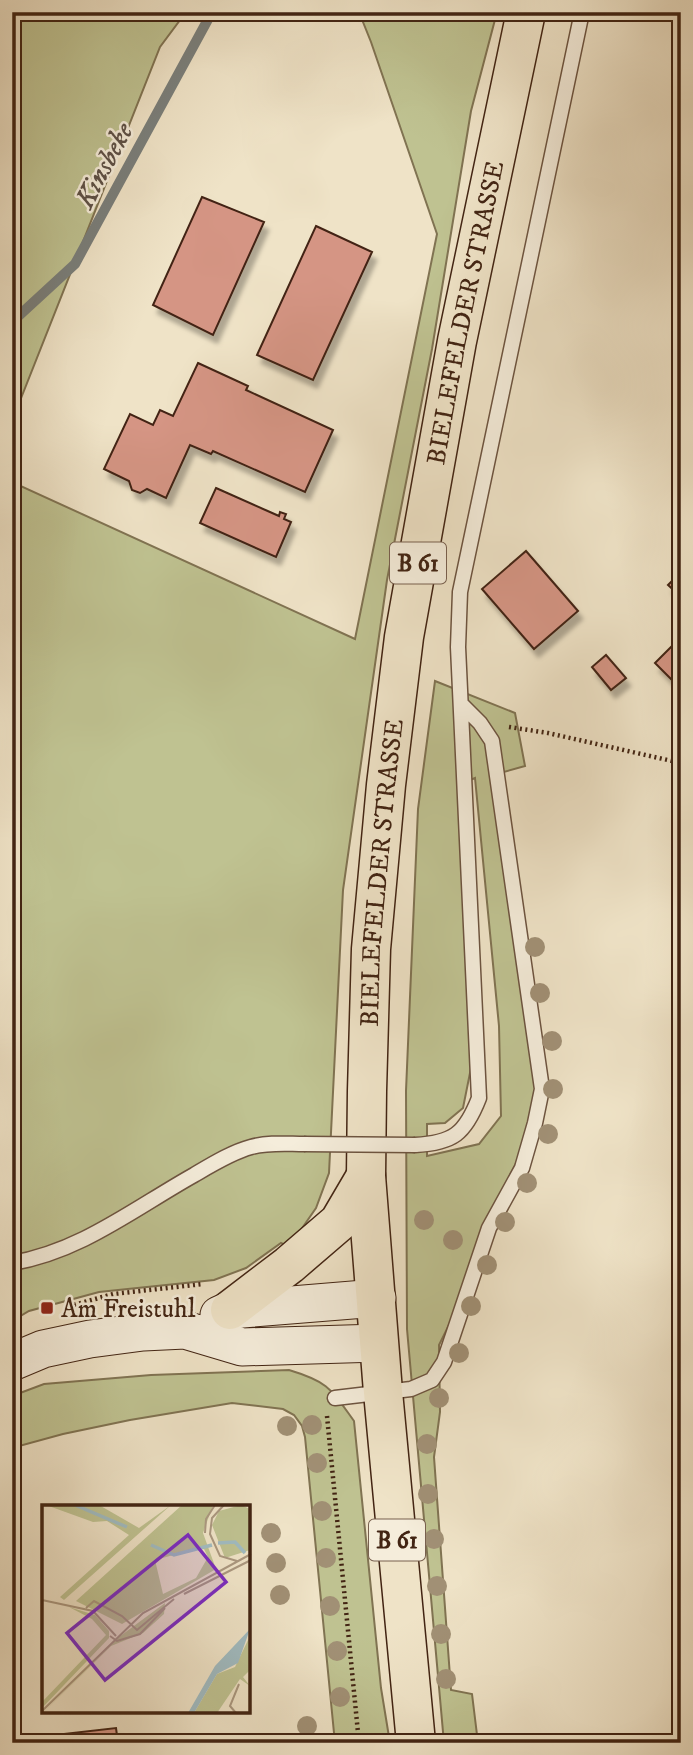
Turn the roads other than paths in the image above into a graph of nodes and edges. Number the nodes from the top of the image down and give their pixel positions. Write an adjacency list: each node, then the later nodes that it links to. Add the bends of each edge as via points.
1 (526, 12): 4 (main road, BIELEFELDER STRASSE / B 61, via 457,341 404,637 372,950)
2 (582, 12): 3 (lane, via 460,592)
3 (462, 705): 5 (lane, bridge, via 479,1098 470,1122 452,1138 435,1144 268,1143 248,1147 76,1243 37,1259); 11 (lane, via 492,741 542,1088 522,1168 489,1228 443,1362 432,1380 411,1389)
4 (366, 1175): 6 (main road, B 61, via 339,1222 289,1265); 7 (main road, BIELEFELDER STRASSE / B 61)
5 (12, 1263)
6 (222, 1297): 7 (main road); 8 (main road)
7 (377, 1298): 9 (main road, BIELEFELDER STRASSE / B 61)
8 (185, 1330): 9 (main road, via 242,1347); 10 (main road, via 90,1339 43,1349)
9 (379, 1343): 11 (main road, BIELEFELDER STRASSE / B 61)
10 (12, 1362)
11 (383, 1392): 12 (lane); 13 (main road, BIELEFELDER STRASSE / B 61)
12 (335, 1398)
13 (416, 1743)

